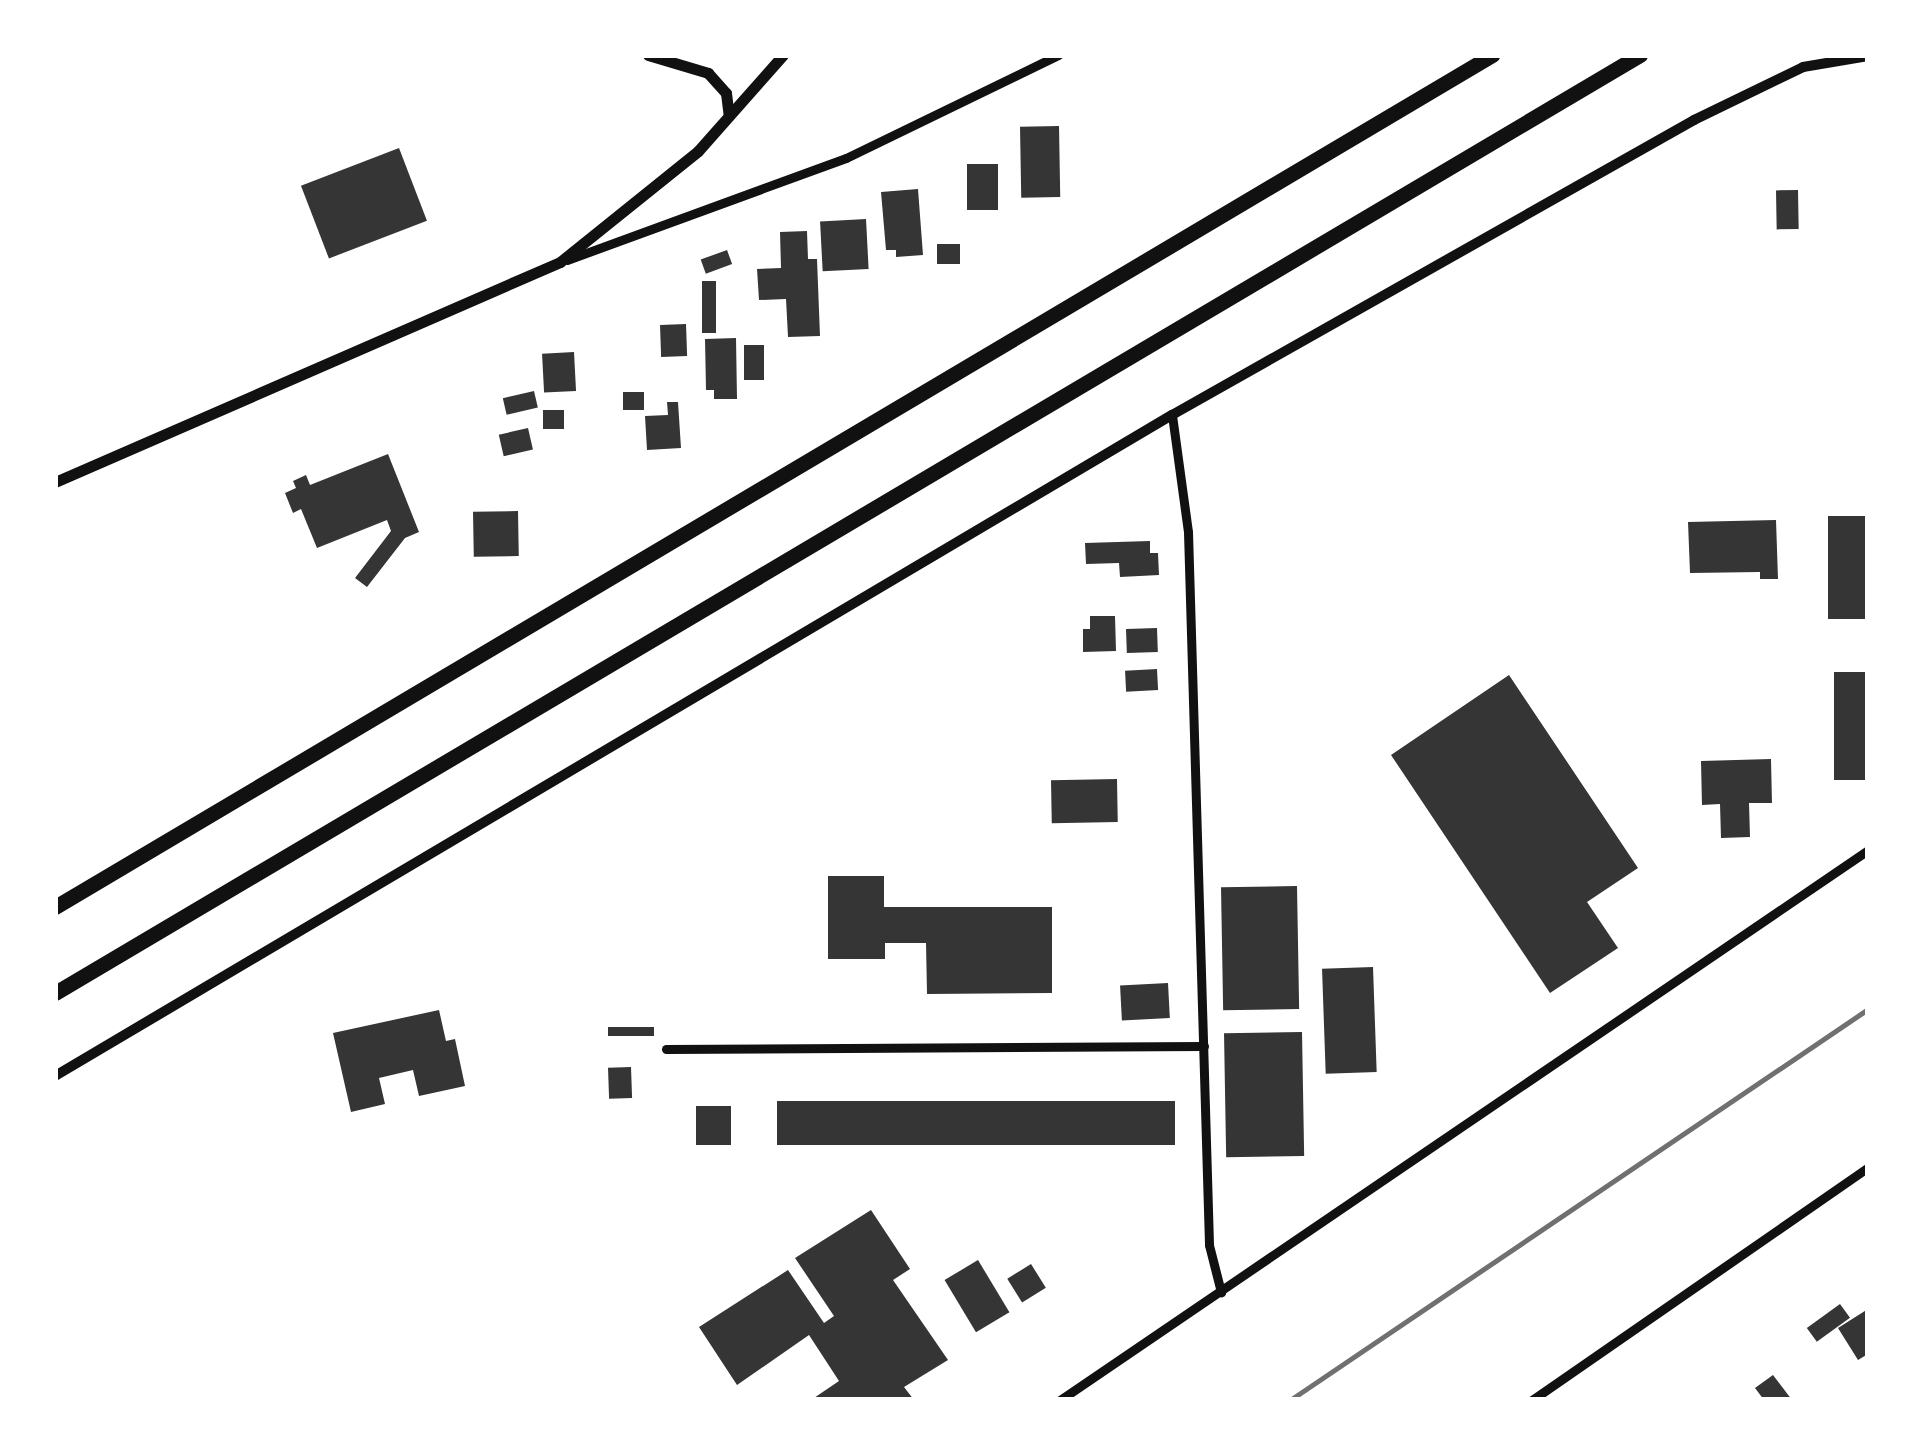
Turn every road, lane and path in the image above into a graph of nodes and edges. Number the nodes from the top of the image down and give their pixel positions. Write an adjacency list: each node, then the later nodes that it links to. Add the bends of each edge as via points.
1 (648, 55): 9 (main road, via 708,73 726,93)
2 (783, 55): 9 (main road)
3 (1058, 55): 10 (street, via 846,158)
4 (1477, 55): 8 (highway)
5 (1492, 55): 8 (highway)
6 (1640, 55): 15 (highway)
7 (1868, 56): 11 (street, via 1803,67 1694,120)
8 (1389, 113): 14 (highway)
9 (729, 116): 10 (main road, via 698,151)
10 (560, 262): 12 (main road)
11 (1172, 414): 16 (street, via 1188,532); 18 (street)
12 (55, 482)
13 (1868, 850): 20 (street)
14 (55, 907)
15 (55, 993)
16 (1204, 1046): 17 (street); 20 (street, via 1209,1245)
17 (666, 1049)
18 (55, 1076)
19 (1868, 1167): 22 (street)
20 (1221, 1292): 21 (street)
21 (1061, 1400)
22 (1532, 1400)

